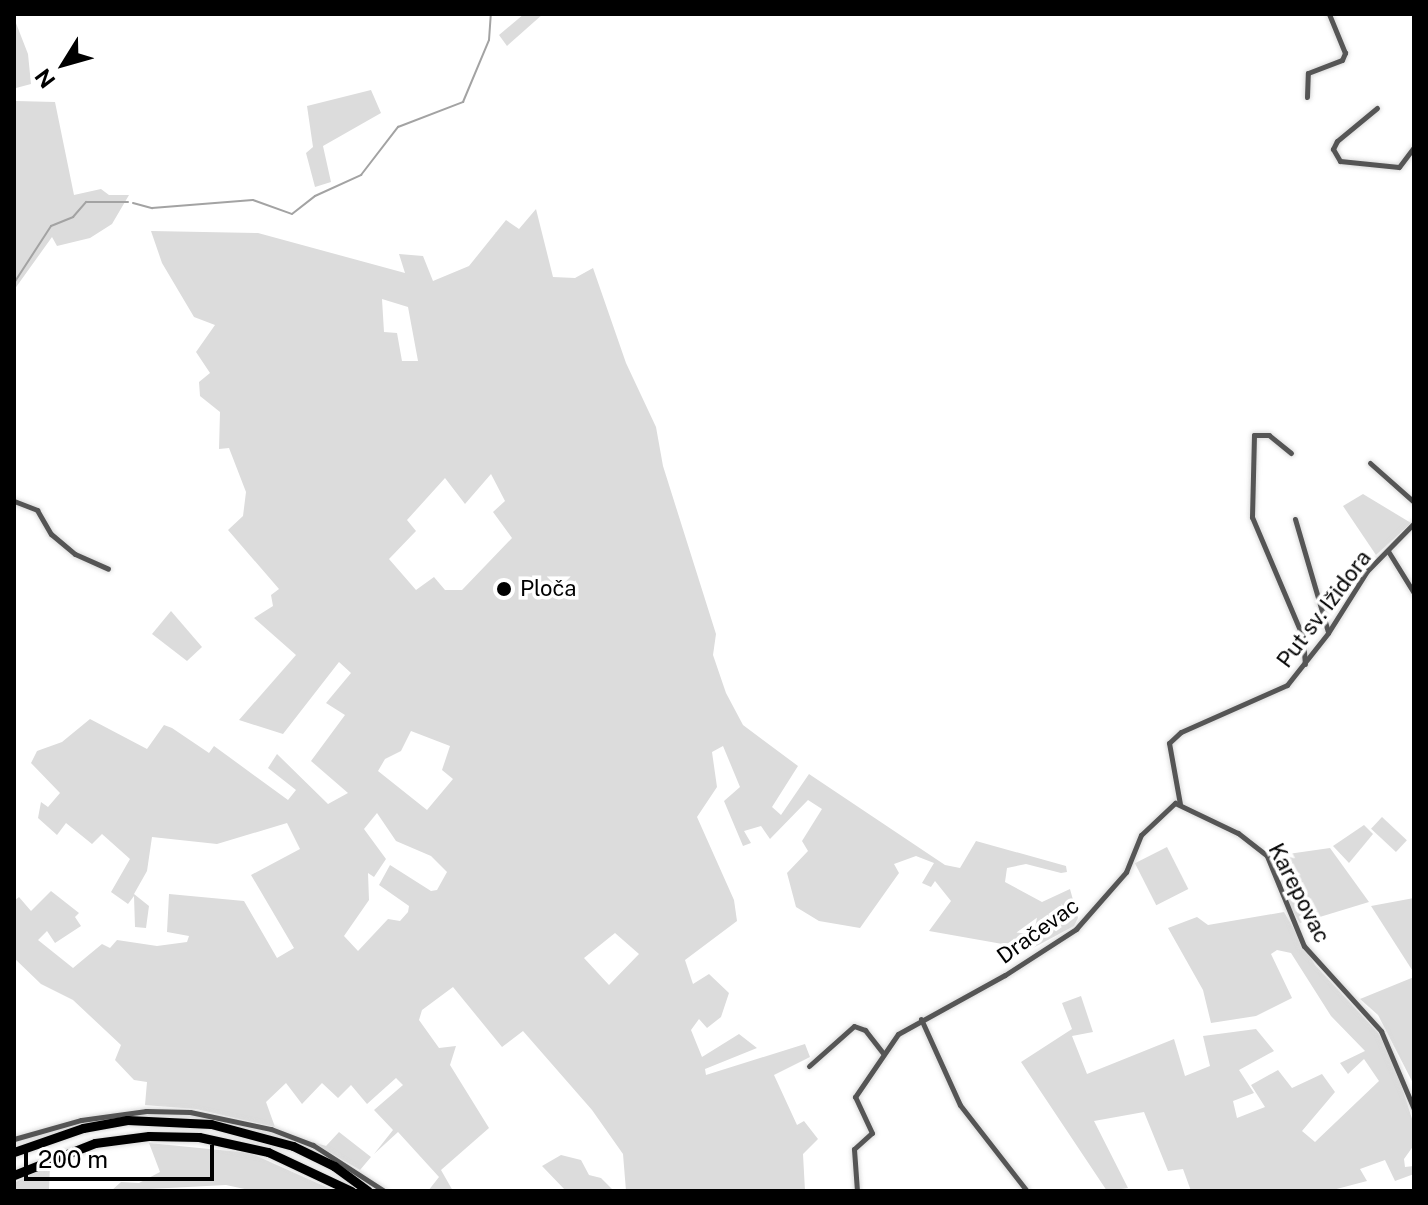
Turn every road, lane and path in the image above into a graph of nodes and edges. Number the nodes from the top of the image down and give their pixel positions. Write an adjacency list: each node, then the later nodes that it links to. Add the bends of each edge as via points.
1 (1329, 14): 2 (street, via 1345,53 1342,60 1308,73)
2 (1307, 97)
3 (1377, 108): 4 (street, via 1337,141 1333,149 1340,161 1399,167)
4 (1414, 147)
5 (1291, 453): 15 (street, via 1269,435 1254,435 1252,517 1303,637)
6 (1370, 463): 8 (street)
7 (14, 501): 12 (street, via 37,510 51,534 75,554)
8 (1414, 502)
9 (1295, 519): 14 (street)
10 (1414, 523): 11 (street, Put sv. Ižidora)
11 (1388, 551): 13 (street, Put sv. Ižidora); 14 (street, Put sv. Ižidora, via 1367,571)
12 (108, 569)
13 (1414, 593)
14 (1328, 633): 15 (street, Put sv. Ižidora)
15 (1305, 665): 16 (street, Put sv. Ižidora, via 1287,685 1181,732 1169,743)
16 (1178, 804): 17 (street, Dračevac, via 1141,835 1126,872 1076,929 1005,975); 20 (street, Karepovac, via 1255,842 1267,856 1304,946 1381,1031)
17 (921, 1019): 18 (street, Dračevac, via 898,1034); 28 (street, via 960,1105)
18 (883, 1053): 19 (street, via 865,1030 854,1026); 27 (street, Dračevac, via 855,1097 872,1133 854,1149)
19 (809, 1066)
20 (1414, 1109)
21 (14, 1139): 26 (street, via 81,1120 146,1111 190,1112 271,1129 313,1145)
22 (14, 1152): 25 (highway, via 83,1128 127,1120 211,1124 293,1146)
23 (14, 1175): 24 (highway, via 95,1143 149,1136 217,1139 268,1152)
24 (351, 1191)
25 (368, 1191)
26 (384, 1191)
27 (857, 1191)
28 (1027, 1191)

